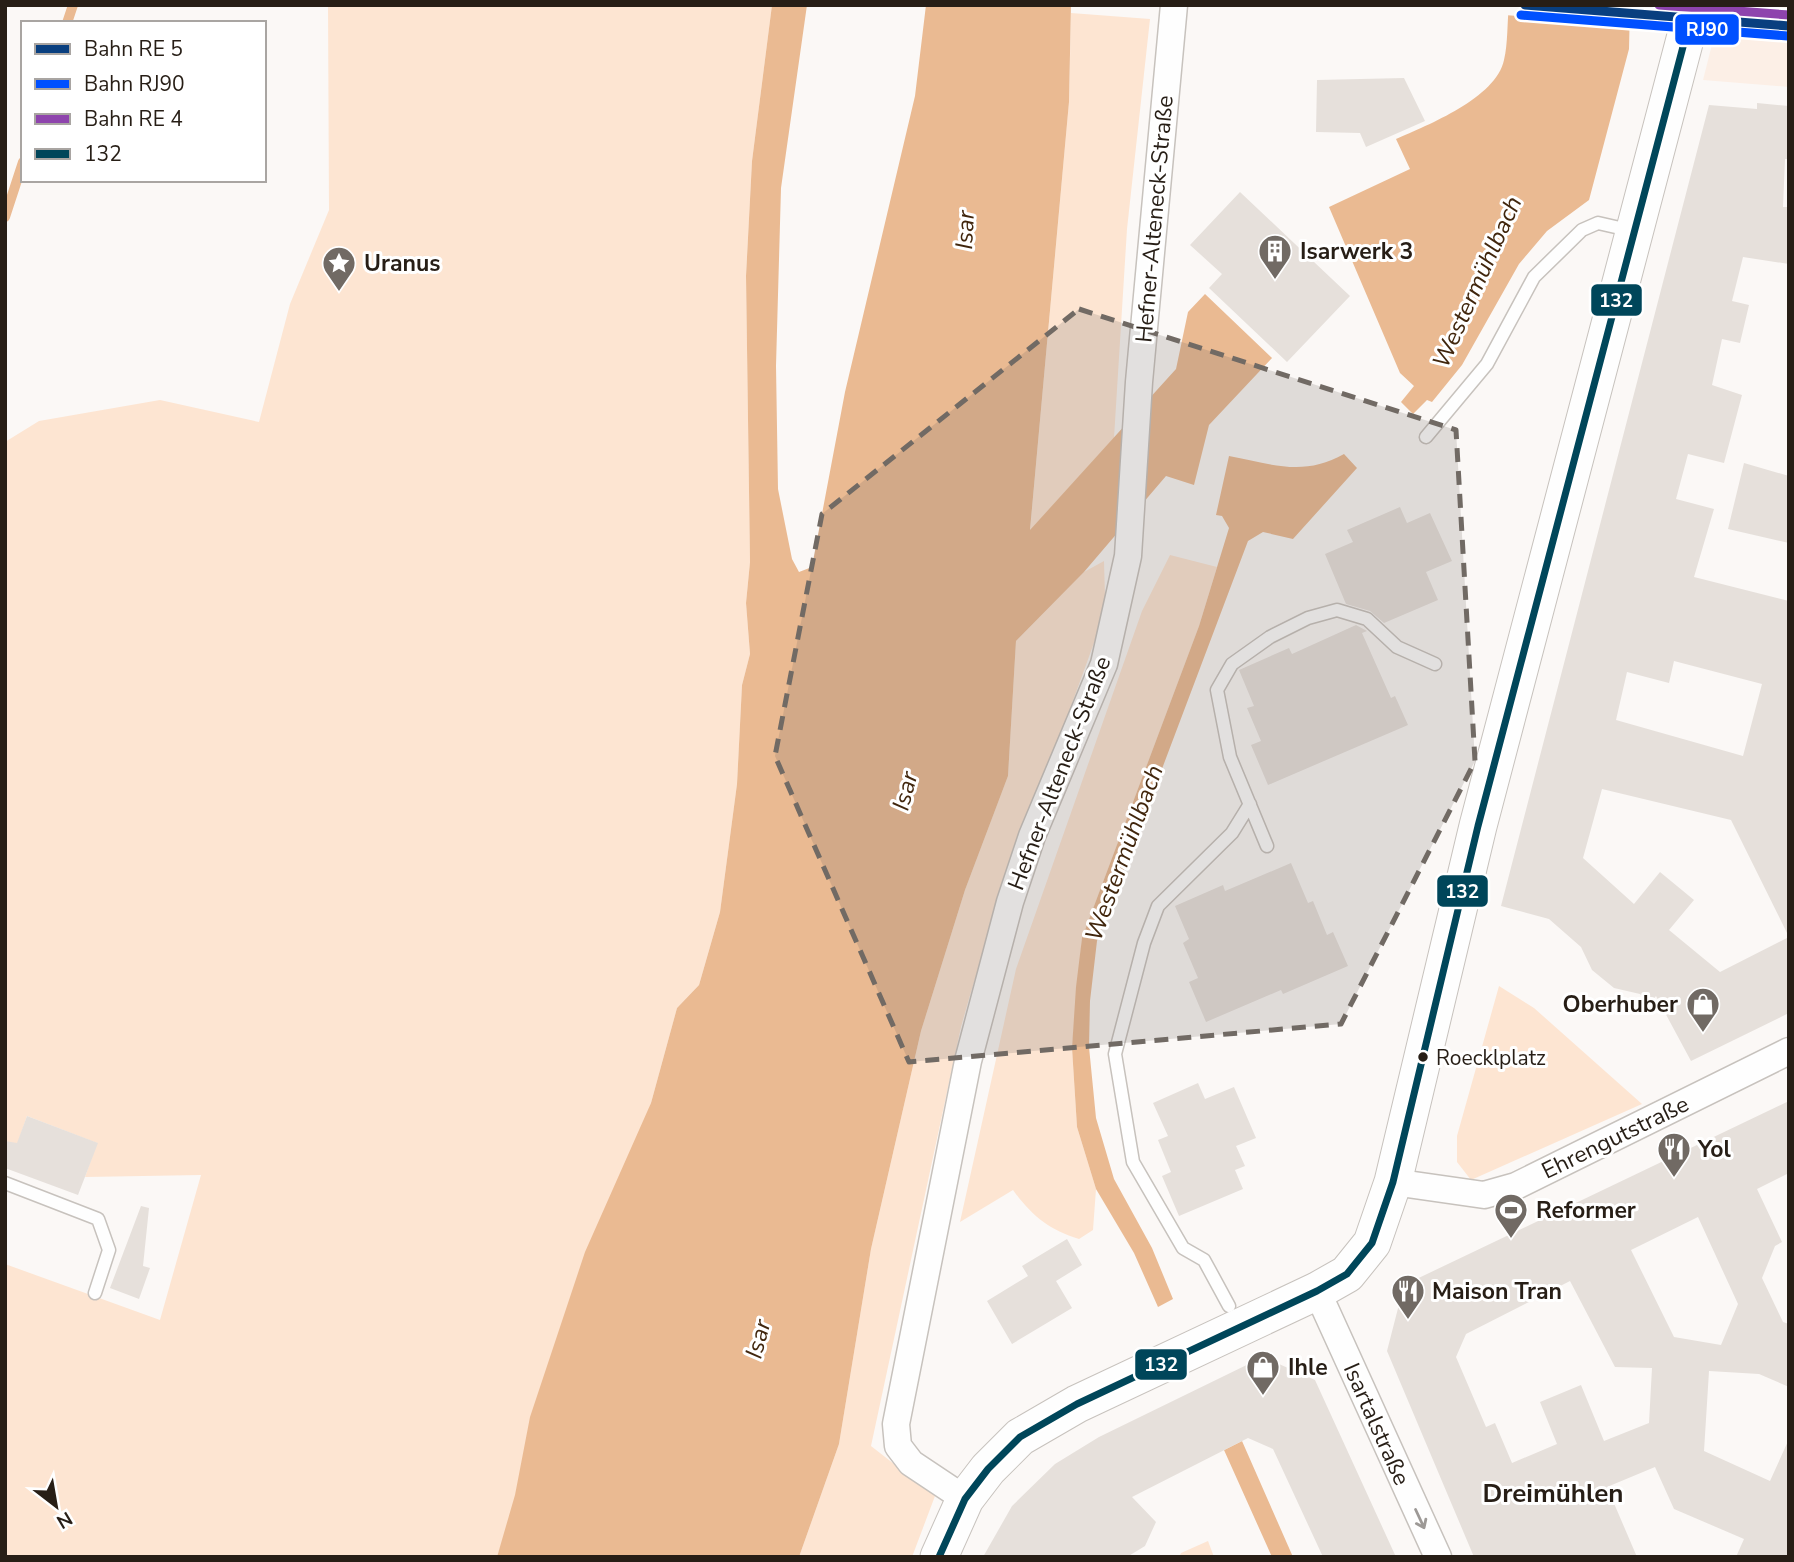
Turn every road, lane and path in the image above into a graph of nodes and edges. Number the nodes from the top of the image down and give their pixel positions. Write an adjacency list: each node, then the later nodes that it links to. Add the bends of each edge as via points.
1 (1174, 5): 14 (street, Hefner-Alteneck-Straße, via 1139,382 1131,531 1104,664 1032,836 968,1061 896,1424 898,1446 911,1462)
2 (1694, 5): 3 (main road)
3 (1634, 231): 4 (lane, via 1598,223 1582,230 1534,277 1487,364); 9 (main road, via 1478,826)
4 (1426, 437)
5 (1435, 664): 6 (lane, via 1397,647 1367,619 1337,610 1279,632 1232,664 1217,690 1230,757)
6 (1250, 804): 7 (lane); 13 (lane, via 1231,833 1158,906 1115,1054 1133,1161 1183,1248 1204,1260)
7 (1267, 846)
8 (1789, 1051): 9 (street, Ehrengutstraße, via 1516,1186 1484,1195)
9 (1393, 1182): 11 (main road, via 1379,1227 1359,1262)
10 (5, 1183): 12 (lane, via 98,1219 109,1250)
11 (1317, 1291): 14 (main road, via 1077,1404 1020,1437); 16 (street, Isartalstraße, one-way to 16)
12 (94, 1293)
13 (1229, 1306)
14 (965, 1499): 15 (main road)
15 (939, 1557)
16 (1438, 1557)

